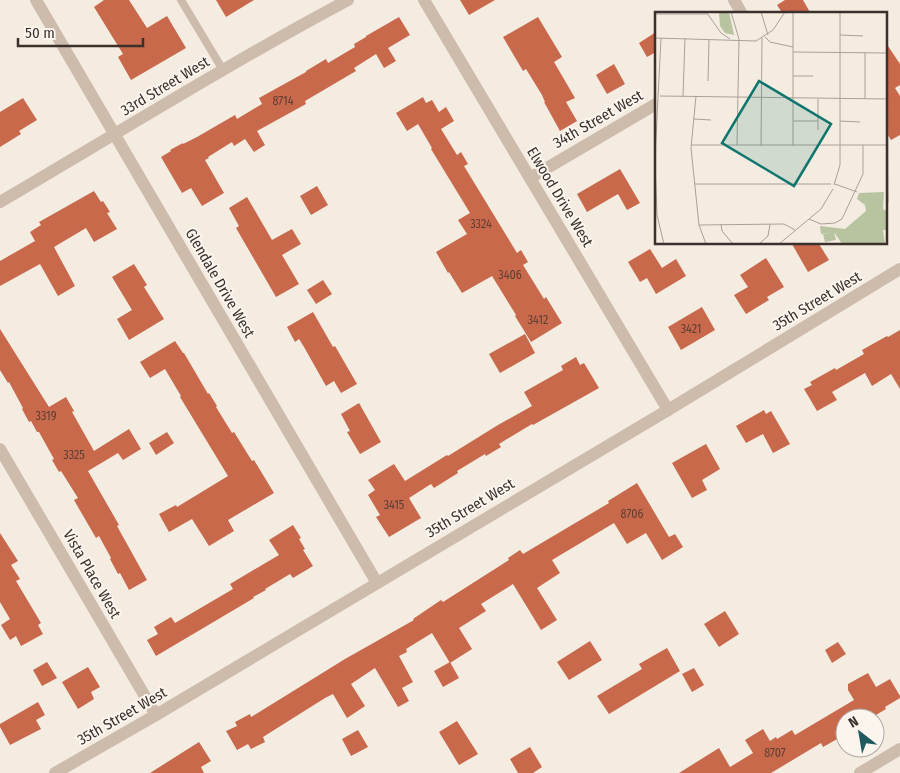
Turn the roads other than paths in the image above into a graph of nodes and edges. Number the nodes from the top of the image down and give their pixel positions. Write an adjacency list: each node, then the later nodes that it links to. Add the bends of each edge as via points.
1 (36, 0): 9 (street, Glendale Drive West)
2 (181, 0): 7 (lane)
3 (348, 0): 7 (street, 33rd Street West)
4 (424, 0): 10 (street, Elwood Drive West)
5 (734, 0): 6 (street)
6 (741, 12)
7 (223, 70): 9 (street, 33rd Street West)
8 (655, 105): 10 (street, 34th Street West)
9 (115, 135): 11 (street, 33rd Street West); 15 (street, Glendale Drive West)
10 (530, 178): 13 (street, Elwood Drive West)
11 (0, 202)
12 (900, 270): 13 (street, 35th Street West)
13 (668, 410): 15 (street, 35th Street West)
14 (0, 449): 16 (street, Vista Place West)
15 (377, 583): 16 (street, 35th Street West)
16 (156, 715): 18 (street, 35th Street West)
17 (900, 749): 19 (street)
18 (55, 773)
19 (860, 773)

